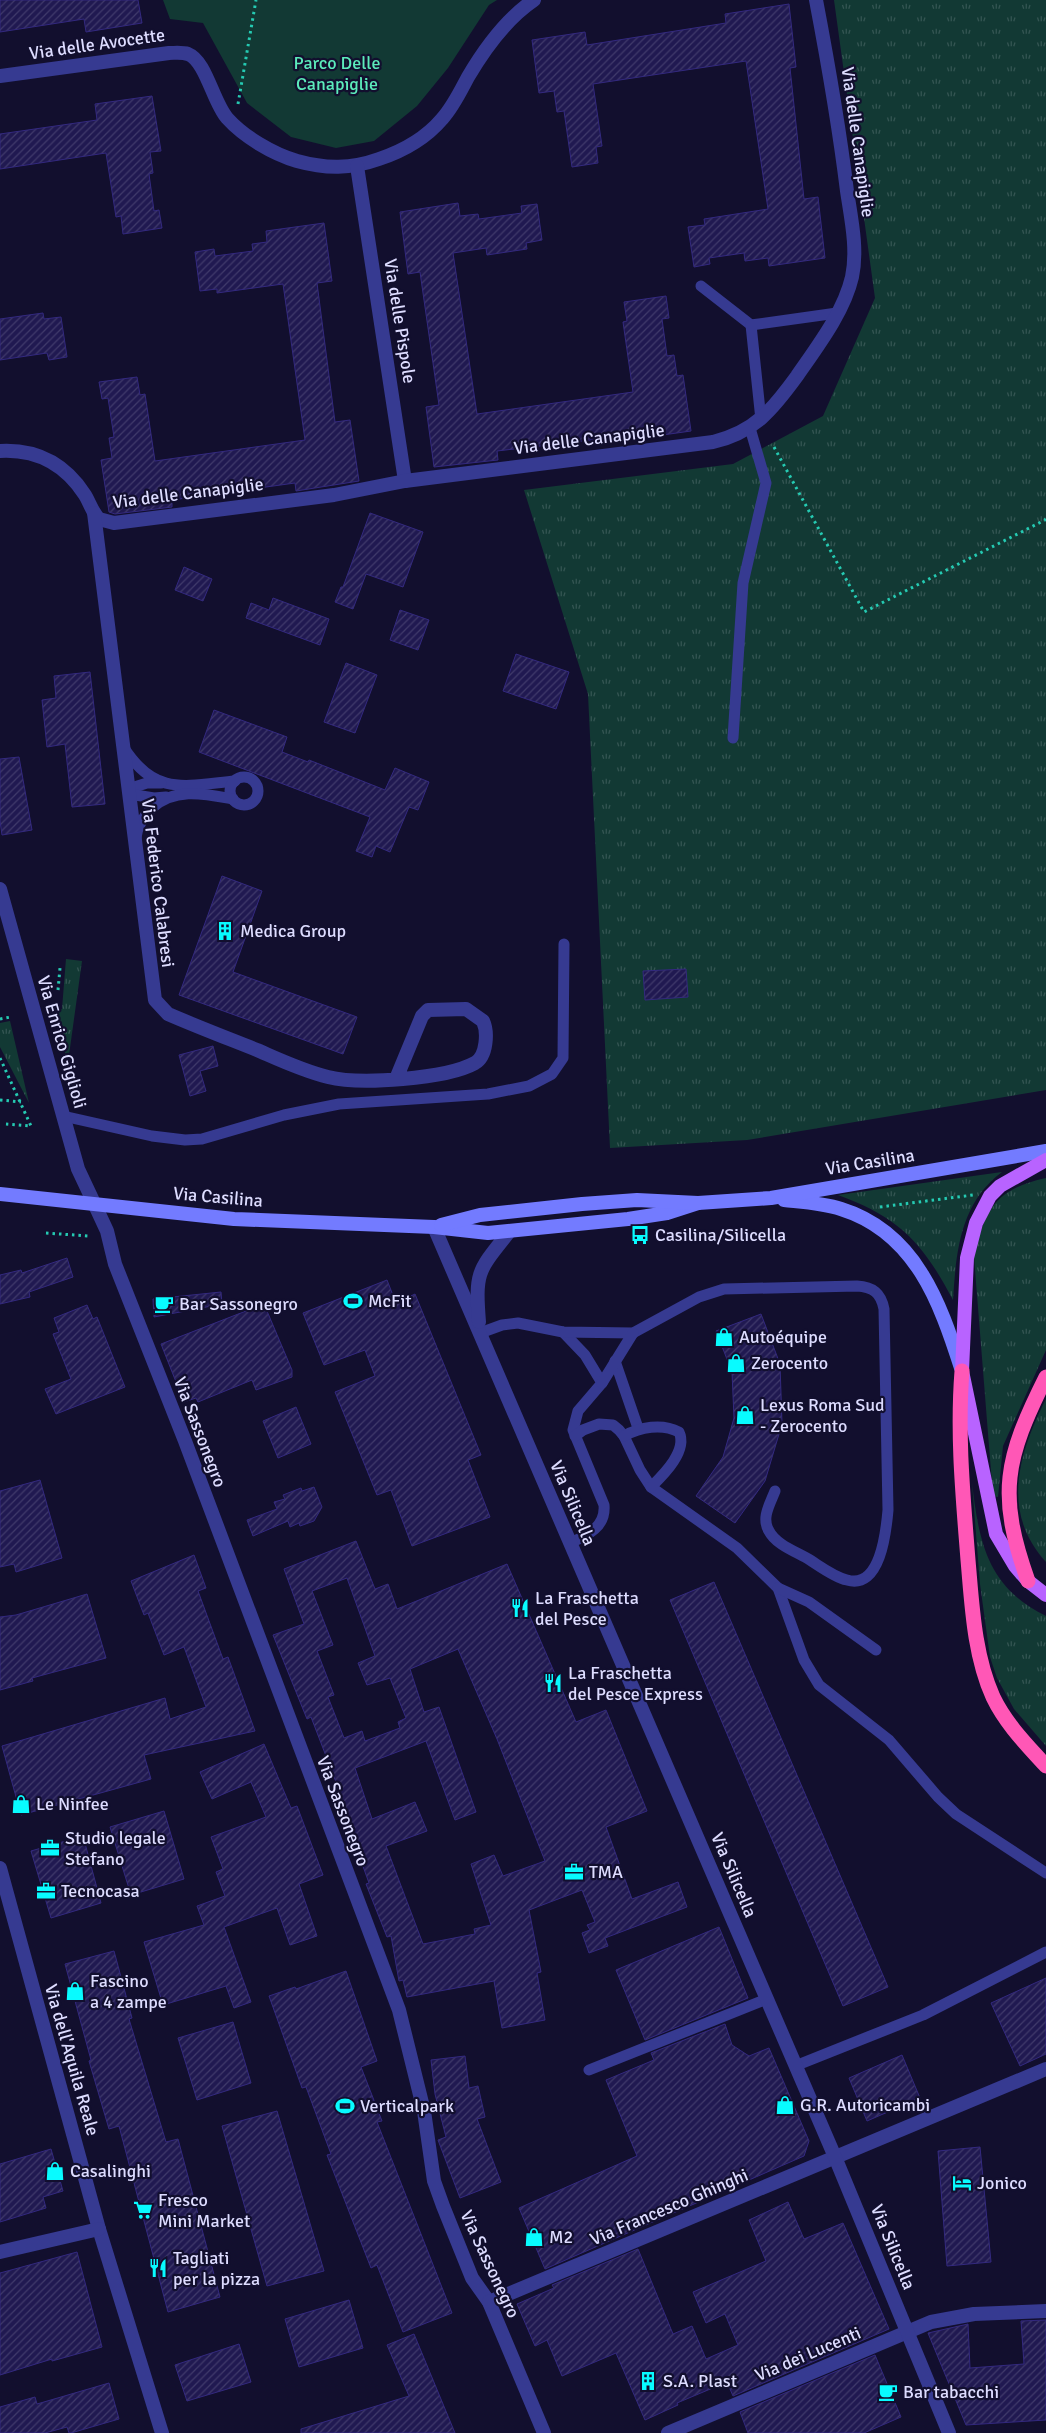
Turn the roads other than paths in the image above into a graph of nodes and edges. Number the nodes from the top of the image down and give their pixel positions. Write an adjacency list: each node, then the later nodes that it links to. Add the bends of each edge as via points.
1 (534, 0): 4 (street, via 501,30 474,66 450,110 427,135 397,152)
2 (816, 0): 6 (street, Via delle Canapiglie, via 835,98 854,245 853,275)
3 (0, 76): 4 (street, Via delle Avocette, via 187,53 198,62 219,106 234,124 262,145 295,160 332,168)
4 (357, 166): 10 (street, Via delle Pispole)
5 (701, 286): 7 (lane)
6 (837, 313): 7 (lane); 8 (street, Via delle Canapiglie, via 791,384)
7 (751, 325): 8 (lane)
8 (755, 424): 10 (street, Via delle Canapiglie, via 738,435 713,442); 12 (lane, via 766,483 743,583)
9 (0, 451): 11 (street, Via delle Canapiglie, via 28,451 56,465 80,488)
10 (405, 481): 11 (street, Via delle Canapiglie, via 334,495 116,522 101,520)
11 (94, 513): 13 (street, Via Federico Calabresi)
12 (733, 738)
13 (122, 745): 15 (lane, via 137,766); 16 (street, Via Federico Calabresi)
14 (234, 781): 15 (lane, via 189,785); 18 (lane); 18 (lane, via 243,777 251,779 258,794 253,802 245,805)
15 (162, 783): 16 (lane, via 147,783)
16 (128, 792): 17 (lane, via 154,798); 19 (street, Via Federico Calabresi)
17 (170, 796): 18 (lane, via 194,793); 19 (lane, via 156,804 144,818)
18 (233, 799)
19 (135, 847): 22 (street, Via Federico Calabresi, via 154,994 164,1011 322,1076)
20 (0, 889): 23 (street, Via Enrico Giglioli)
21 (564, 944): 23 (lane, via 563,1058 552,1074 529,1086 488,1094 339,1104 193,1140 152,1136)
22 (396, 1079): 22 (street, Via Federico Calabresi, via 425,1076 474,1063 481,1055 485,1040 483,1021 466,1009 428,1010 422,1016)
23 (63, 1116): 28 (street, Via Enrico Giglioli, via 78,1169)
24 (1046, 1150): 27 (main road, Via Casilina)
25 (1046, 1160): 36 (main road, via 1000,1186 990,1196 978,1218 967,1258)
26 (0, 1194): 28 (main road, Via Casilina)
27 (771, 1198): 29 (main road, Via Casilina); 36 (main road, via 841,1209 892,1238 916,1264 934,1292)
28 (94, 1203): 30 (main road, Via Casilina, via 234,1219); 60 (street, Via Sassonegro, via 399,2010 424,2111 434,2181 472,2278)
29 (698, 1203): 30 (main road, Via Casilina, via 637,1200 582,1204 480,1215); 31 (main road, Via Casilina, via 647,1217)
30 (434, 1227): 31 (main road, Via Casilina, via 468,1232); 33 (street, Via Silicella)
31 (509, 1232): 33 (street, Via Silicella, via 478,1276 476,1291)
32 (563, 1332): 33 (lane, via 509,1324); 34 (lane); 38 (lane, via 585,1355)
33 (480, 1333): 44 (street, Via Silicella)
34 (633, 1333): 35 (lane); 43 (lane, via 694,1299 724,1289 857,1286 876,1291 884,1309 888,1510 880,1551 869,1577 859,1582 841,1578 773,1537 766,1520)
35 (616, 1361): 38 (lane); 39 (lane)
36 (962, 1371): 45 (main road, via 994,1526 1005,1551); 49 (highway, via 960,1462 978,1643 989,1687 998,1706)
37 (1046, 1377): 45 (highway, via 1017,1442 1009,1480 1013,1536)
38 (602, 1383): 40 (lane, via 578,1412)
39 (638, 1428): 41 (lane); 42 (lane, via 669,1428 679,1432 681,1437 681,1444 669,1468)
40 (574, 1436): 41 (lane, via 600,1424 613,1425); 44 (lane, via 605,1513 599,1526)
41 (624, 1436): 42 (lane)
42 (651, 1487): 46 (lane, via 738,1548)
43 (775, 1491)
44 (570, 1542): 53 (street, Via Silicella)
45 (1028, 1581): 47 (main road)
46 (778, 1588): 48 (lane, via 801,1598); 51 (lane, via 804,1660 819,1685 890,1740 956,1814)
47 (1046, 1595)
48 (876, 1650)
49 (1046, 1766)
50 (0, 1868): 58 (street, Via dell'Aquila Reale)
51 (1046, 1873)
52 (1046, 1952): 54 (lane, via 923,2015)
53 (767, 1999): 54 (street, Via Silicella); 56 (lane)
54 (795, 2066): 57 (street, Via Silicella)
55 (1046, 2069): 57 (street, Via Francesco Ghinghi)
56 (589, 2070)
57 (835, 2157): 60 (street, Via Francesco Ghinghi); 62 (street, Via Silicella)
58 (99, 2229): 59 (street); 63 (street, Via dell'Aquila Reale)
59 (0, 2252)
60 (489, 2302): 64 (street, Via Sassonegro)
61 (1046, 2311): 62 (street, Via dei Lucenti, via 956,2316)
62 (907, 2332): 65 (street, Via dei Lucenti); 66 (street, Via Silicella)
63 (162, 2433)
64 (544, 2433)
65 (668, 2433)
66 (949, 2433)

